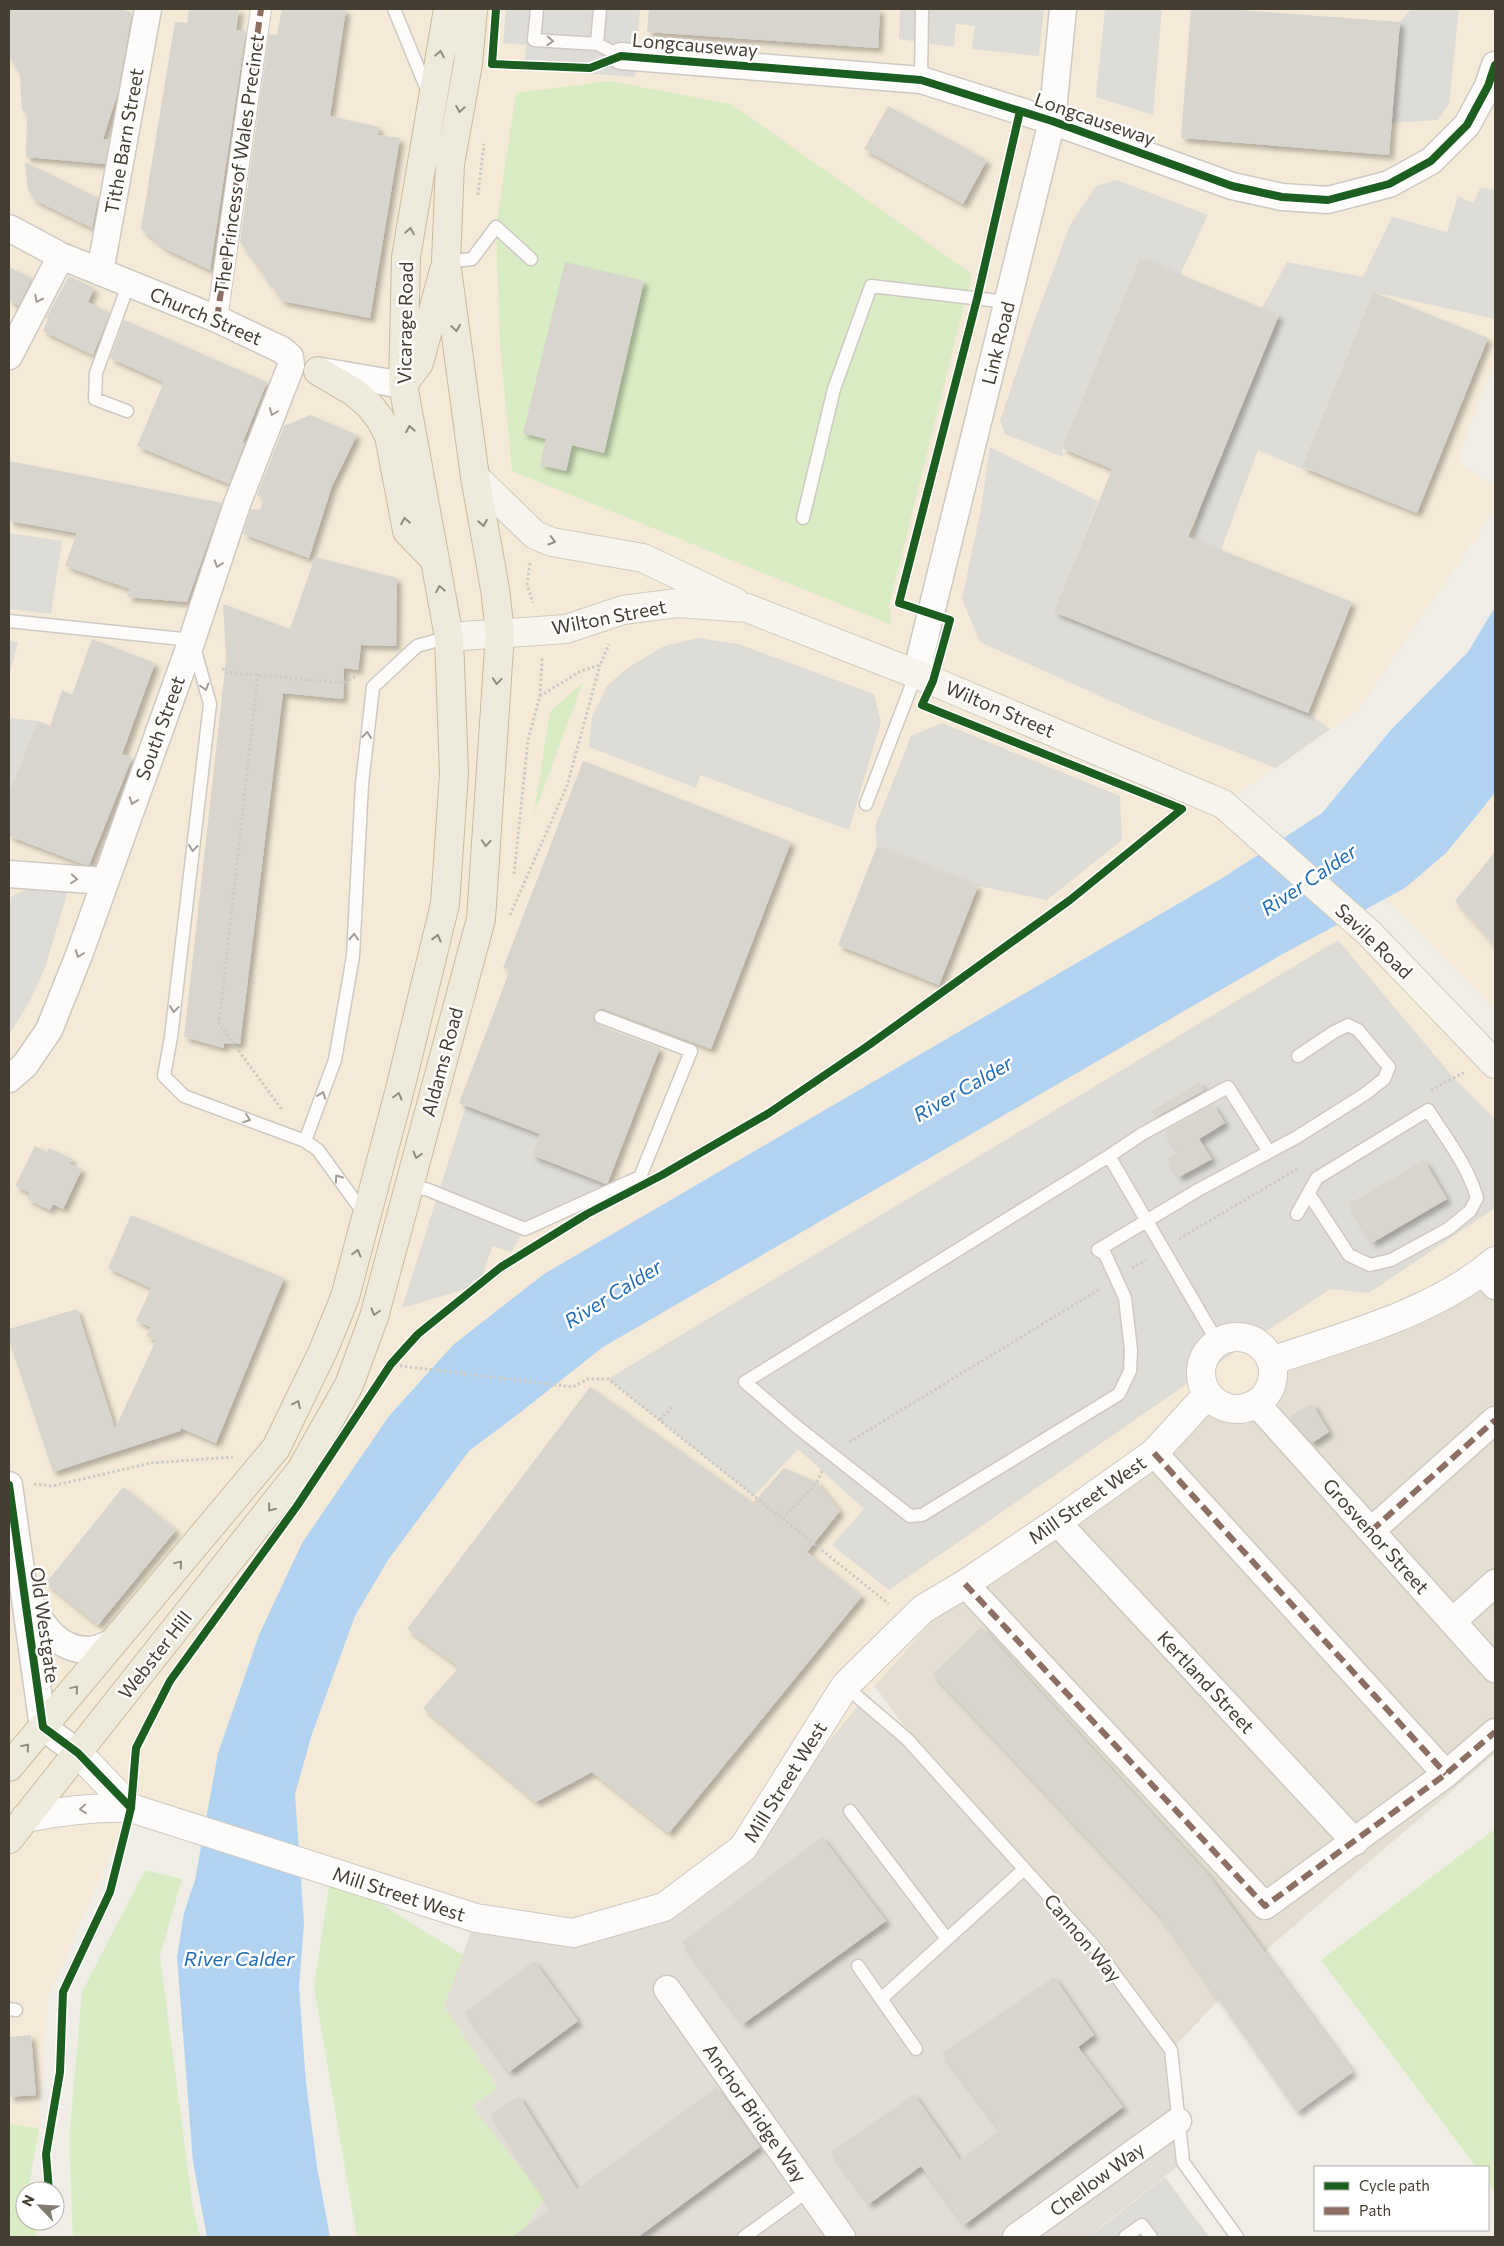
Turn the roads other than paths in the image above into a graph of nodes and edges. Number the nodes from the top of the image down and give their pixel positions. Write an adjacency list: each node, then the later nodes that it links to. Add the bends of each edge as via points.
1 (148, 9): 20 (street, Tithe Barn Street)
2 (262, 9): 23 (street, The Princess of Wales Precinct)
3 (394, 9): 14 (lane)
4 (448, 9): 14 (highway, Vicarage Road, one-way to 4)
5 (473, 9): 19 (highway, one-way to 19, via 468,64 450,164)
6 (537, 9): 10 (lane, one-way to 10, via 534,40)
7 (600, 9): 10 (lane)
8 (922, 9): 13 (lane)
9 (1063, 9): 15 (street, Link Road)
10 (597, 44): 11 (lane)
11 (621, 56): 13 (street, Longcauseway)
12 (1495, 65): 15 (street, Longcauseway, via 1488,86 1467,125 1432,161 1390,184 1328,200 1282,197 1232,186)
13 (920, 80): 15 (street, Longcauseway)
14 (431, 99): 27 (highway, Vicarage Road, one-way to 14, via 406,257)
15 (1052, 121): 22 (street, Link Road)
16 (9, 228): 17 (street, Church Street)
17 (61, 256): 20 (street, Church Street); 24 (street, one-way to 24)
18 (531, 259): 19 (lane, via 496,227 472,259)
19 (446, 262): 27 (highway, via 419,364); 29 (highway, one-way to 29)
20 (100, 272): 21 (street, Church Street)
21 (129, 283): 23 (street, Church Street); 28 (lane, via 96,373 95,398)
22 (1008, 302): 30 (lane, via 871,286 834,389); 37 (street, Link Road)
23 (217, 319): 25 (street, Church Street, via 282,350 290,357)
24 (9, 356)
25 (291, 366): 26 (street); 36 (street, South Street, one-way to 36, via 237,504)
26 (318, 371): 27 (street); 31 (highway, one-way to 26, via 408,531 389,436 380,420 354,392)
27 (403, 385): 31 (highway, Vicarage Road, one-way to 27)
28 (127, 411)
29 (475, 477): 32 (main road, Wilton Street, one-way to 32, via 535,535 552,542 643,558); 34 (highway, one-way to 34)
30 (803, 518)
31 (434, 559): 35 (highway, Vicarage Road, one-way to 31)
32 (747, 608): 34 (main road, Wilton Street, via 677,603 623,610 566,629); 37 (main road, Wilton Street)
33 (9, 621): 36 (lane)
34 (500, 633): 35 (main road, Wilton Street); 49 (highway, Aldams Road, one-way to 49, via 481,919)
35 (449, 637): 46 (lane, one-way to 35, via 335,1060 353,956 362,784 373,687 417,646); 52 (highway, Aldams Road, one-way to 35, via 446,904 454,774)
36 (192, 640): 41 (street, South Street, one-way to 41); 46 (lane, one-way to 46, via 210,704 164,1076 184,1096)
37 (916, 674): 38 (lane); 39 (main road, Wilton Street)
38 (866, 804)
39 (1223, 804): 44 (main road, Savile Road, via 1369,933)
40 (9, 874): 41 (street, one-way to 41, via 35,882)
41 (104, 882): 45 (street, South Street, one-way to 45, via 49,1030 25,1065)
42 (601, 1016): 49 (lane, via 691,1051 640,1177 525,1229 426,1189)
43 (1298, 1056): 47 (lane, via 1348,1025 1358,1030 1389,1067 1384,1080 1365,1094)
44 (1495, 1064)
45 (9, 1079)
46 (304, 1141): 52 (lane, one-way to 46, via 318,1150)
47 (1269, 1152): 48 (lane, via 1228,1087); 53 (lane, via 1198,1190)
48 (1109, 1156): 53 (lane); 53 (lane, via 745,1382 910,1516 922,1514 1119,1394 1130,1371 1132,1350 1125,1298 1105,1254 1098,1250)
49 (408, 1188): 62 (highway, Aldams Road, one-way to 62, via 374,1317 349,1385)
50 (1309, 1194): 50 (lane, via 1317,1178 1428,1110 1461,1161 1478,1198 1470,1211 1448,1229 1391,1260 1370,1265 1349,1255); 51 (lane)
51 (1297, 1214)
52 (367, 1217): 60 (highway, Aldams Road, one-way to 52, via 323,1351 345,1296)
53 (1148, 1222): 55 (lane)
54 (1491, 1273): 56 (street, via 1437,1300 1363,1330)
55 (1218, 1343): 56 (street, via 1227,1338 1248,1339 1258,1344); 57 (street, via 1203,1361 1202,1384)
56 (1270, 1361): 58 (street, via 1272,1379)
57 (1208, 1394): 58 (street, via 1220,1404 1234,1408); 61 (street, Mill Street West)
58 (1256, 1403): 65 (street, Grosvenor Street)
59 (1495, 1420): 65 (street)
60 (276, 1448): 70 (highway, Webster Hill, one-way to 60)
61 (1154, 1453): 64 (street, Mill Street West); 77 (street)
62 (301, 1470): 75 (highway, Webster Hill, one-way to 75)
63 (17, 1484): 68 (street, Old Westgate)
64 (1057, 1522): 67 (street, Mill Street West); 82 (street, Kertland Street)
65 (1371, 1531): 69 (street, Grosvenor Street)
66 (1495, 1583): 69 (street)
67 (965, 1584): 72 (street, Mill Street West, via 923,1609); 82 (street, via 1265,1906)
68 (24, 1591): 70 (street, Old Westgate, via 52,1638 73,1647 92,1650); 73 (street, Old Westgate)
69 (1453, 1621): 71 (street, Grosvenor Street)
70 (114, 1642): 73 (highway, Webster Hill, one-way to 70)
71 (1495, 1669)
72 (845, 1686): 78 (street, Mill Street West, via 743,1848 664,1907 573,1933 476,1918); 83 (lane, Cannon Way, via 906,1739)
73 (44, 1726): 75 (street); 76 (highway, Webster Hill, one-way to 73)
74 (1495, 1732): 77 (street)
75 (78, 1753): 78 (street, Mill Street West); 80 (highway, Webster Hill)
76 (9, 1767)
77 (1446, 1774): 82 (street)
78 (131, 1808): 80 (street, Mill Street West, one-way to 80, via 63,1811)
79 (850, 1811): 84 (lane)
80 (25, 1818): 81 (highway, Webster Hill)
81 (9, 1839)
82 (1355, 1842)
83 (1023, 1870): 84 (lane); 89 (lane, Cannon Way, via 1093,1945 1171,2050)
84 (946, 1939): 87 (lane)
85 (858, 1966): 87 (lane)
86 (667, 1989): 90 (street, Anchor Bridge Way)
87 (881, 1999): 88 (lane)
88 (916, 2050)
89 (1178, 2121): 93 (street, Chellow Way); 96 (lane, Cannon Way, via 1183,2162)
90 (809, 2190): 91 (lane); 92 (street, Anchor Bridge Way)
91 (744, 2237)
92 (842, 2237)
93 (1016, 2237)
94 (1125, 2237): 95 (lane, via 1142,2225)
95 (1151, 2237)
96 (1237, 2237)

